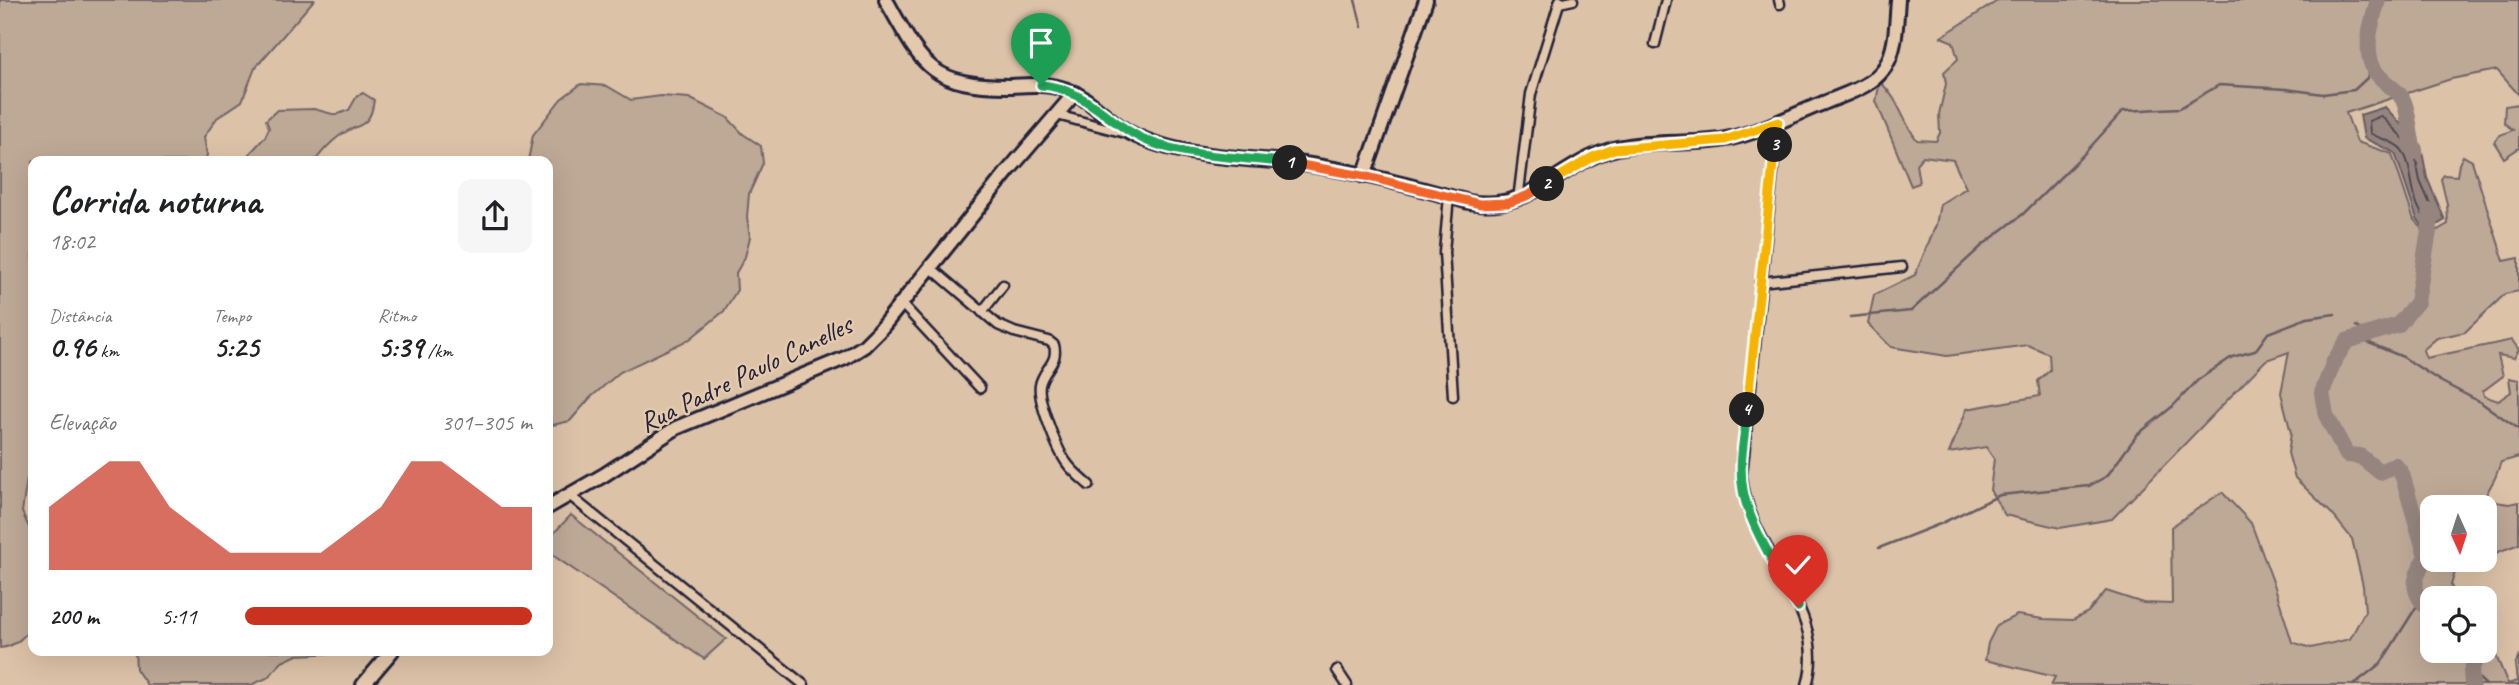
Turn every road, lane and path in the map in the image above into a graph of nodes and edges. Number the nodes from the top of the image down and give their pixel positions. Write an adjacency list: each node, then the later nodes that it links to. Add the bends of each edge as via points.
1 (886, 0): 8 (main road, via 915,50 948,78 976,85 1052,86)
2 (1426, 0): 12 (main road)
3 (1573, 0): 6 (street)
4 (1665, 0): 7 (street)
5 (1898, 0): 10 (main road, via 1893,48 1879,75 1859,89)
6 (1559, 1): 14 (street, via 1531,94)
7 (1655, 44)
8 (1074, 93): 9 (main road, Rua Padre Paulo Canelles); 11 (main road)
9 (1057, 115): 11 (street); 15 (main road, Rua Padre Paulo Canelles)
10 (1778, 122): 14 (main road, via 1725,140 1614,149); 17 (street)
11 (1138, 137): 12 (main road, via 1179,150)
12 (1364, 176): 13 (main road)
13 (1449, 196): 14 (main road, via 1490,205); 22 (street, via 1444,252)
14 (1518, 200)
15 (930, 267): 19 (main road, Rua Padre Paulo Canelles); 20 (street)
16 (1902, 267): 17 (street)
17 (1760, 282): 31 (street, via 1743,489 1753,520 1806,623 1811,662)
18 (1003, 285): 20 (street)
19 (901, 303): 21 (street); 24 (main road, Rua Padre Paulo Canelles, via 856,352 689,421)
20 (982, 312): 23 (street, via 1005,329 1054,345 1055,356 1040,383 1042,400 1062,455)
21 (981, 388)
22 (1453, 396)
23 (1089, 485)
24 (569, 495): 25 (main road, Rua Padre Paulo Canelles); 29 (street)
25 (553, 505)
26 (388, 656): 28 (main road)
27 (1337, 670): 30 (street)
28 (363, 685)
29 (804, 685)
30 (1347, 685)
31 (1807, 685)

